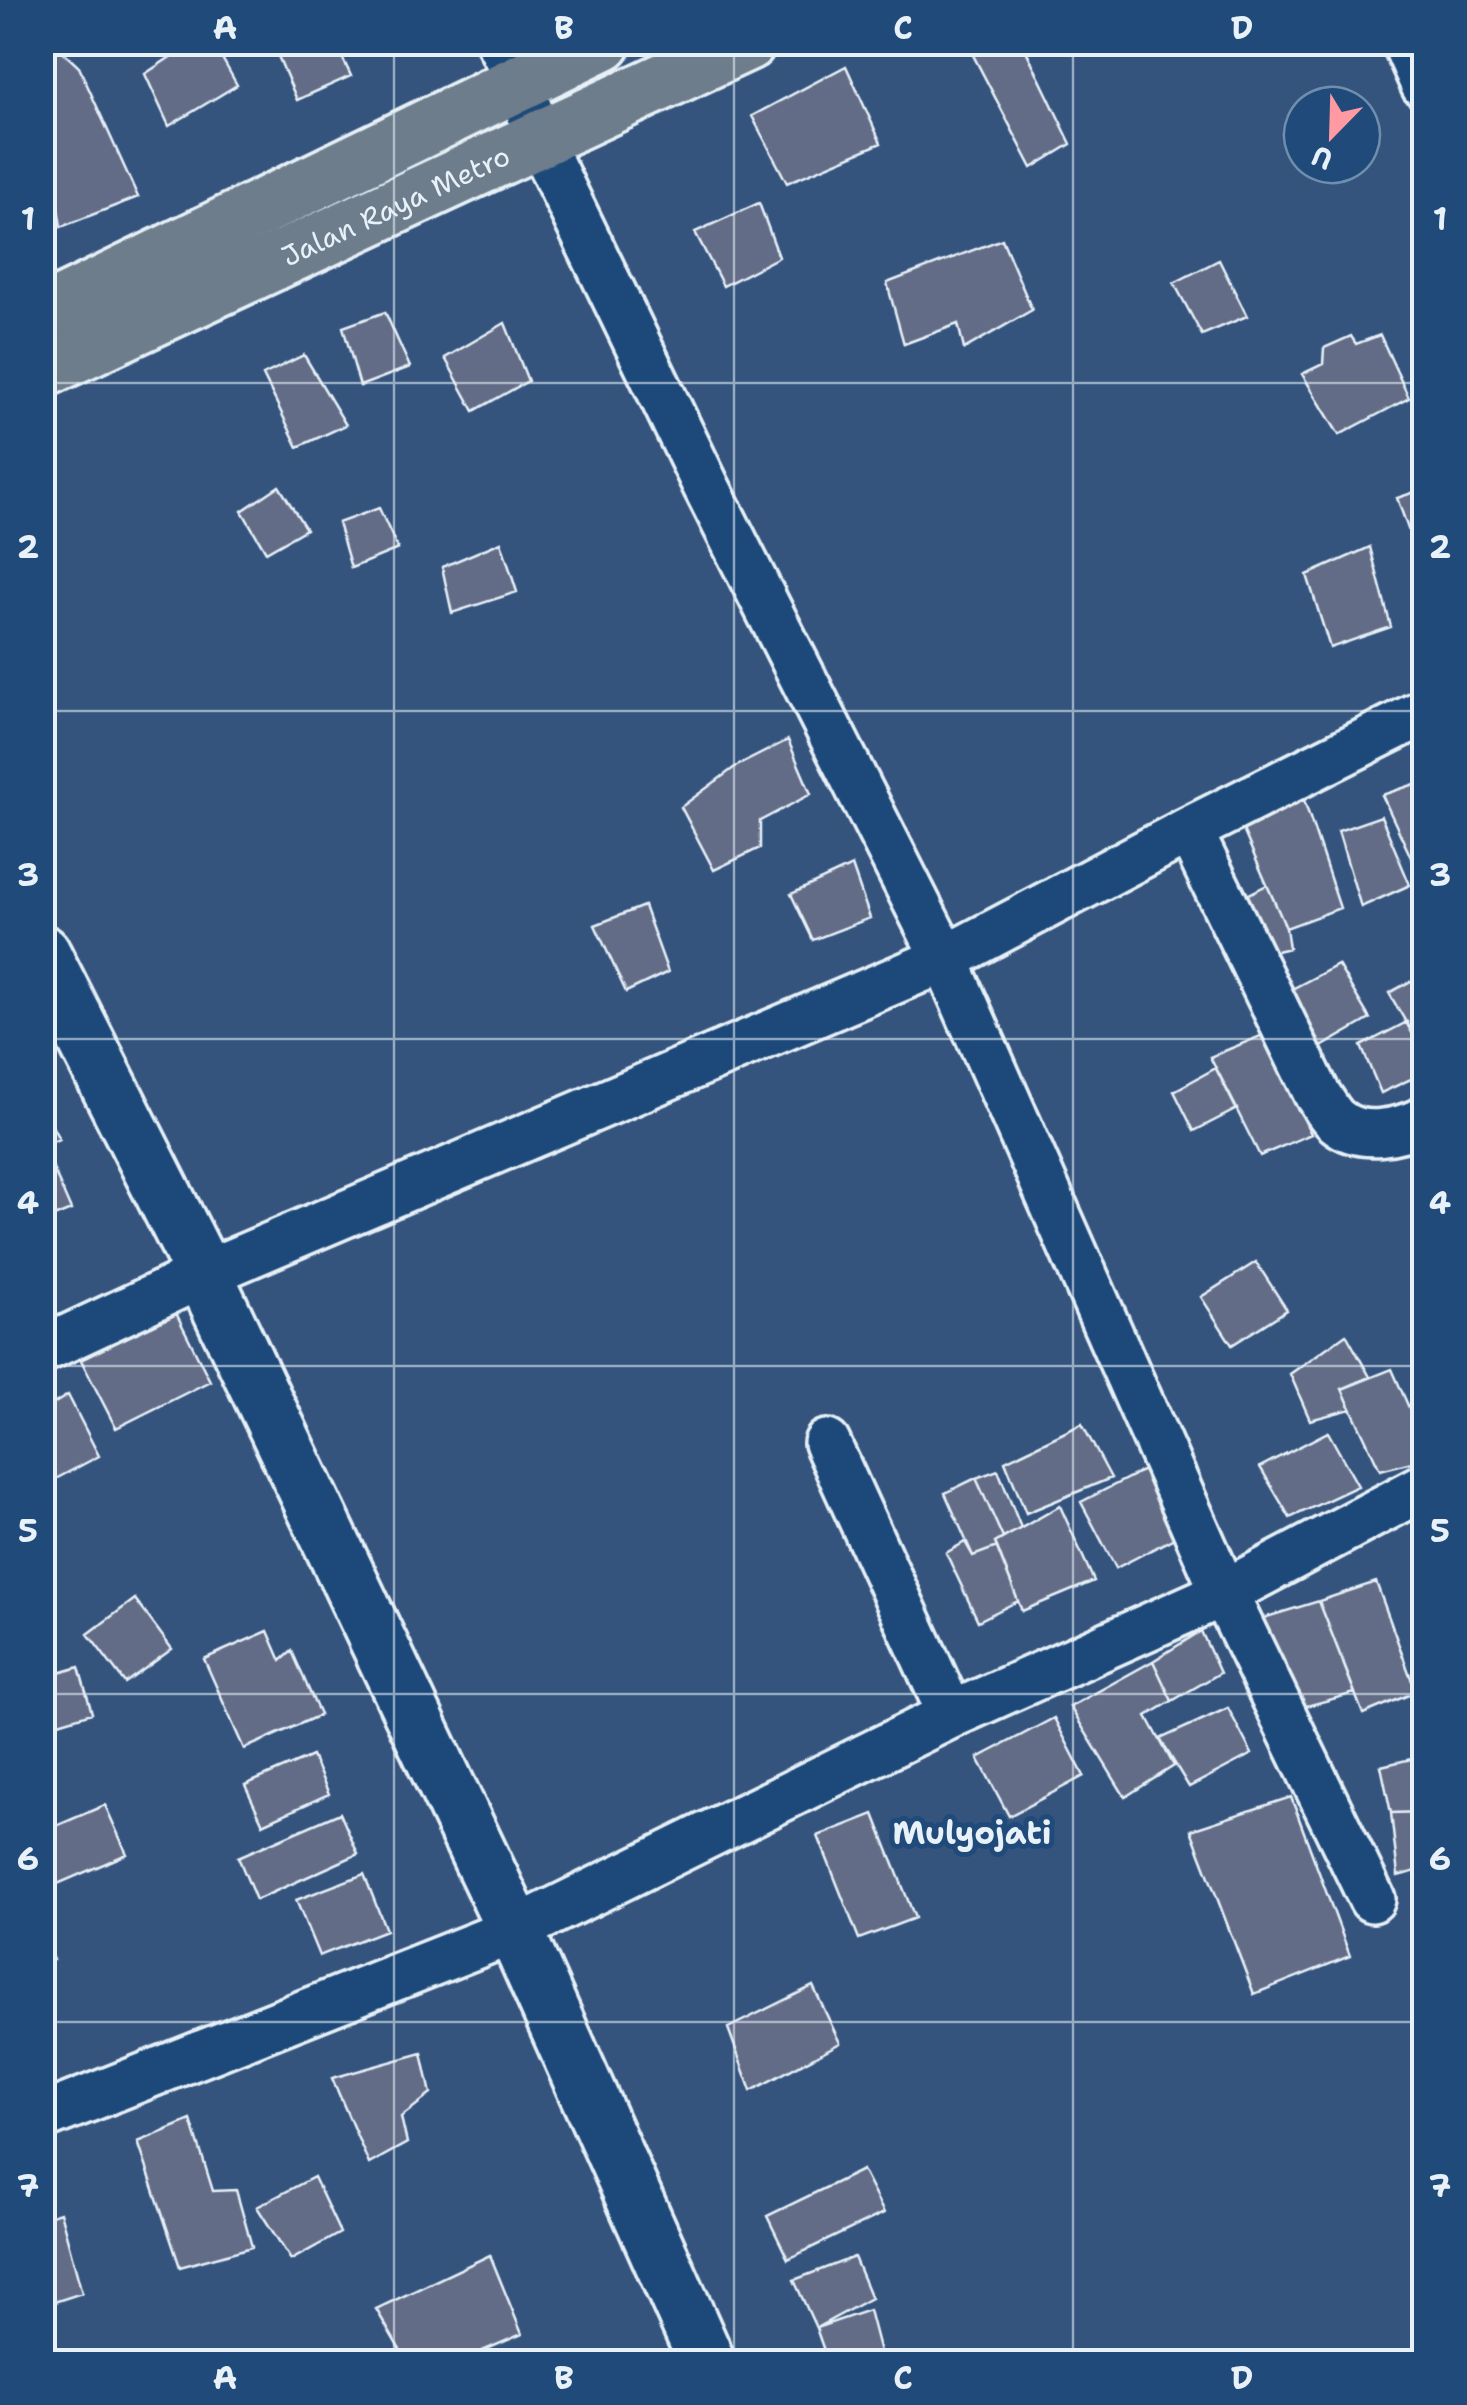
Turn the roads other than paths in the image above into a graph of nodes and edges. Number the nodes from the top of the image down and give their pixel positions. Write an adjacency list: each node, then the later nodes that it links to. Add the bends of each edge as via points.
1 (603, 42): 4 (highway)
2 (748, 42): 6 (highway, Jalan Raya Metro)
3 (1405, 42): 5 (street)
4 (510, 62): 6 (street); 7 (highway)
5 (1424, 85)
6 (538, 138): 8 (highway, Jalan Raya Metro); 12 (street)
7 (42, 314)
8 (42, 370)
9 (1424, 712): 10 (street)
10 (1189, 830): 12 (street); 13 (street, via 1336,1121 1364,1133)
11 (42, 954): 14 (street)
12 (945, 959): 14 (street); 18 (street)
13 (1424, 1120)
14 (204, 1274): 15 (street); 21 (street)
15 (42, 1350)
16 (828, 1443): 19 (street)
17 (1424, 1487): 18 (street)
18 (1224, 1593): 19 (street); 20 (street)
19 (950, 1715): 21 (street)
20 (1372, 1899)
21 (515, 1930): 22 (street); 23 (street)
22 (42, 2117)
23 (707, 2362)

